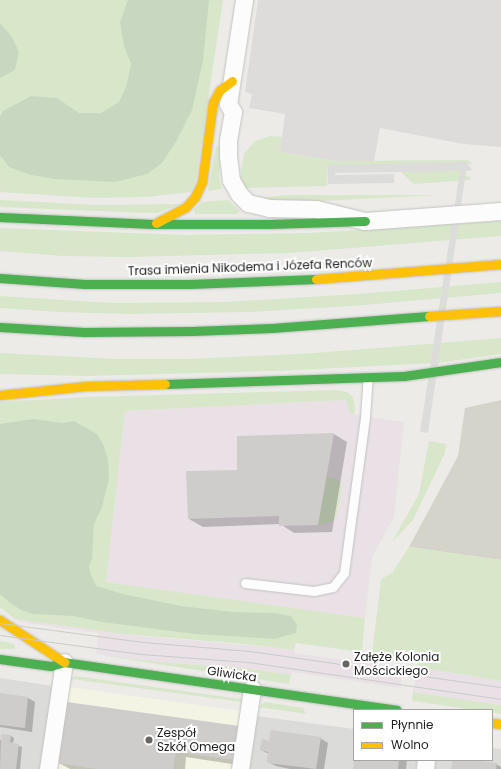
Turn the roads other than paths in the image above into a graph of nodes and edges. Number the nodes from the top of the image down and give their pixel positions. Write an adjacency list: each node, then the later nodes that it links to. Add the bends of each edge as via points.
1 (244, 0): 2 (street)
2 (232, 81): 5 (street, via 228,104 233,112 228,140 229,168 235,187 248,203 269,208 316,209); 6 (main road, via 220,90 213,102 202,182 195,197 186,207)
3 (500, 210): 5 (street)
4 (0, 217): 6 (main road)
5 (365, 221): 6 (main road)
6 (154, 224)
7 (501, 264): 8 (main road, Trasa imienia Nikodema i Józefa Renców, via 312,279 190,284 85,284)
8 (0, 278)
9 (501, 311): 10 (main road, via 272,328 192,331 84,332)
10 (0, 327)
11 (501, 362): 12 (main road, via 439,372)
12 (368, 378): 14 (main road); 16 (lane, via 344,573 333,587 314,591)
13 (33, 382): 14 (main road)
14 (84, 386): 15 (main road)
15 (0, 395)
16 (245, 583)
17 (0, 620): 19 (main road, Gliwicka)
18 (0, 659): 19 (main road, Gliwicka, via 51,666)
19 (64, 662): 20 (main road, Gliwicka); 22 (street)
20 (252, 689): 21 (main road, Gliwicka); 23 (street)
21 (390, 709)
22 (48, 769)
23 (240, 769)

